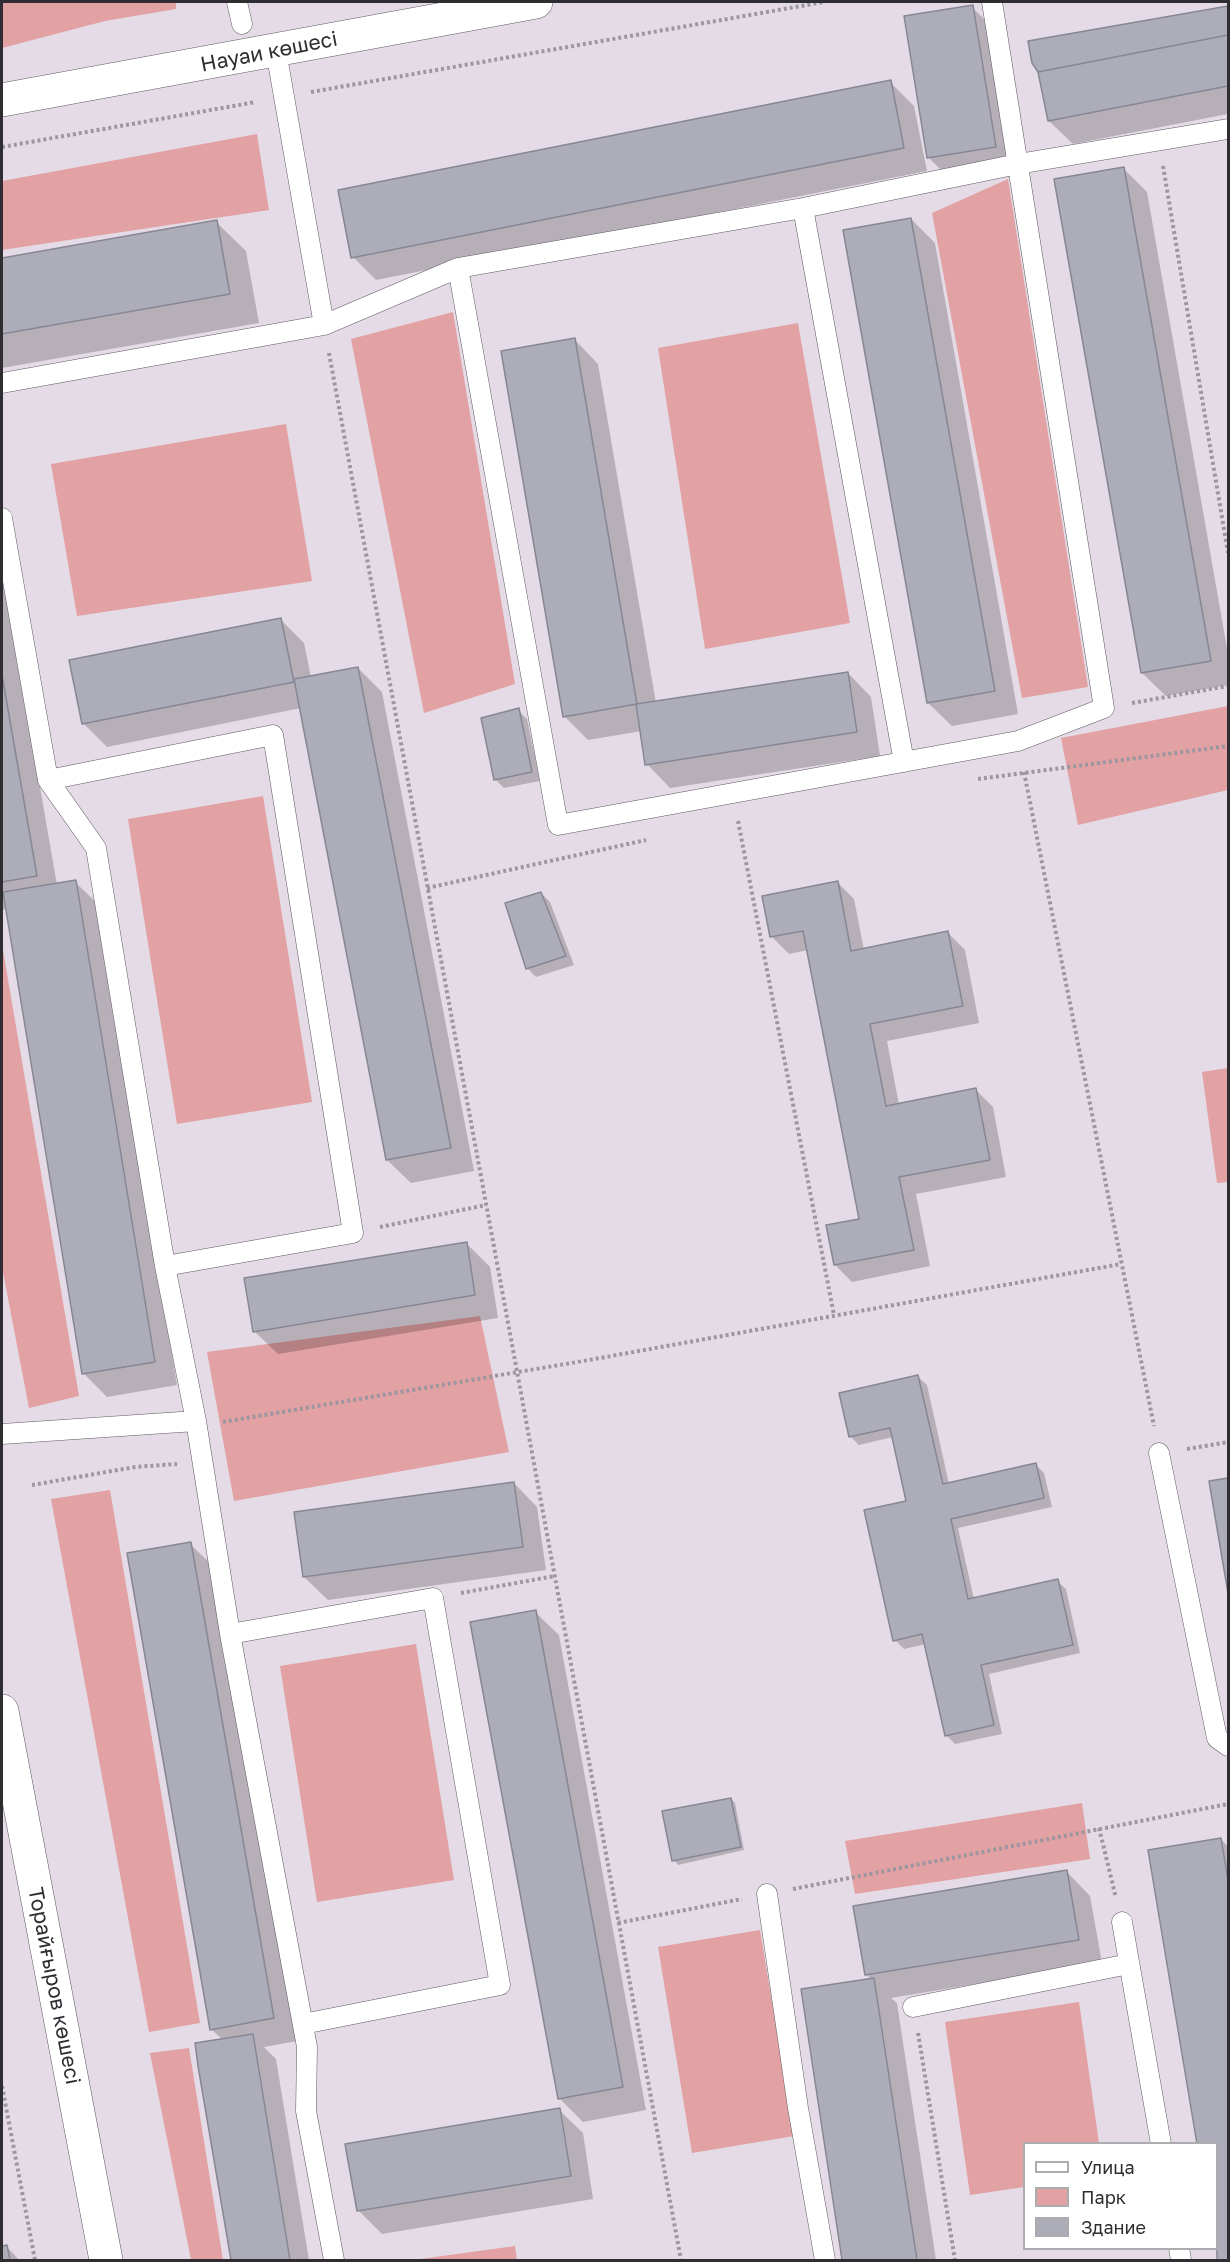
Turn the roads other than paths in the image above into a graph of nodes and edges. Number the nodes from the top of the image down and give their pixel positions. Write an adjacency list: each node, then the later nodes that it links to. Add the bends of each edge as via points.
1 (237, 2): 4 (lane)
2 (992, 2): 8 (lane)
3 (516, 3): 5 (street, Науаи көшесі)
4 (242, 24)
5 (276, 51): 6 (street, Науаи көшесі); 11 (lane)
6 (2, 100)
7 (1228, 129): 8 (lane)
8 (1018, 164): 9 (lane); 14 (lane, via 1104,708 1018,741)
9 (802, 208): 10 (lane); 14 (lane)
10 (458, 268): 11 (lane); 14 (lane, via 558,825)
11 (324, 326): 12 (lane)
12 (2, 383)
13 (2, 518): 15 (lane)
14 (904, 762)
15 (48, 780): 16 (lane, via 96,849); 16 (lane, via 273,735 353,1233)
16 (165, 1266): 17 (lane)
17 (196, 1426): 18 (lane); 20 (lane)
18 (2, 1434)
19 (1159, 1453): 22 (lane, via 1217,1738)
20 (231, 1634): 27 (lane); 27 (lane, via 434,1598 500,1985)
21 (2, 1711): 29 (street, Торайғыров көшесі)
22 (1228, 1746)
23 (767, 1894): 31 (lane)
24 (1122, 1922): 25 (lane)
25 (1129, 1964): 26 (lane); 28 (lane)
26 (913, 2007)
27 (303, 2024): 30 (lane, via 307,2047 306,2111)
28 (1161, 2142)
29 (106, 2260)
30 (334, 2260)
31 (825, 2260)

